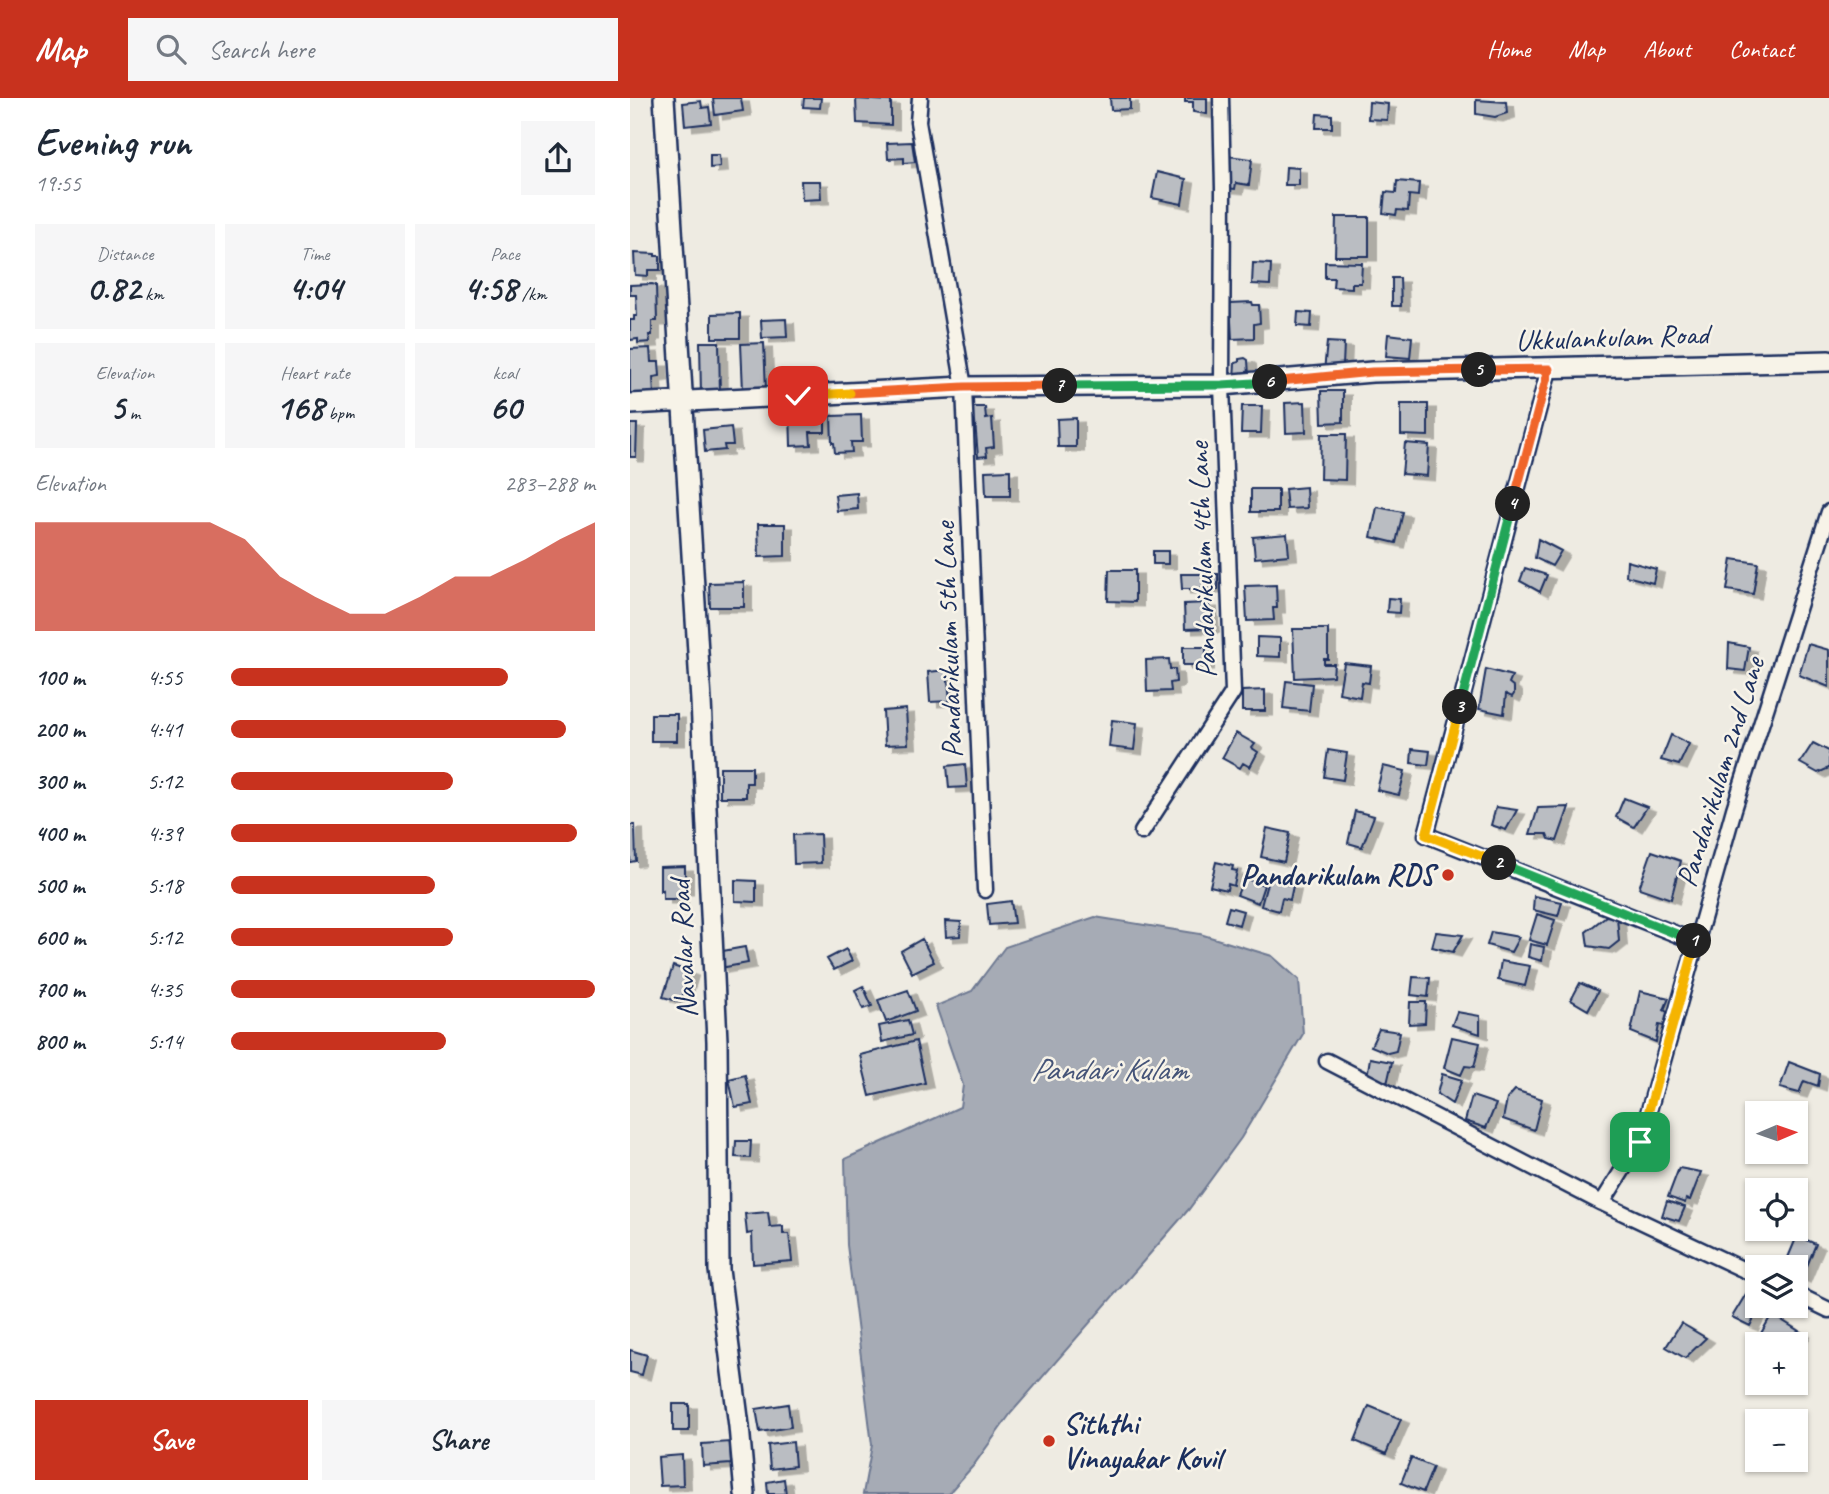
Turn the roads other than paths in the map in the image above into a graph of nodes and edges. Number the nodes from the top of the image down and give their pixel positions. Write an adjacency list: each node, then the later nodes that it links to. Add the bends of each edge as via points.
1 (664, 98): 8 (street, Navalar Road)
2 (920, 98): 7 (street, Pandarikulam 5th Lane, via 918,122)
3 (1221, 98): 6 (street, Pandarikulam 4th Lane)
4 (1829, 360): 5 (street, Ukkulankulam Road)
5 (1549, 369): 6 (street, Ukkulankulam Road, via 1372,372); 13 (street, via 1426,835)
6 (1222, 385): 7 (street, Ukkulankulam Road); 11 (street, Pandarikulam 4th Lane, via 1233,692)
7 (964, 387): 8 (street, Ukkulankulam Road); 12 (street, Pandarikulam 5th Lane)
8 (684, 401): 9 (street, Ukkulankulam Road); 19 (street, Navalar Road, via 718,1041 719,1270)
9 (630, 404)
10 (1829, 512): 13 (street, Pandarikulam 2nd Lane)
11 (1142, 832)
12 (985, 890)
13 (1696, 942): 15 (street, Pandarikulam 2nd Lane, via 1640,1142)
14 (1327, 1061): 15 (street)
15 (1602, 1203): 16 (street)
16 (1745, 1270)
17 (1808, 1300): 18 (street)
18 (1829, 1310)
19 (745, 1494)

